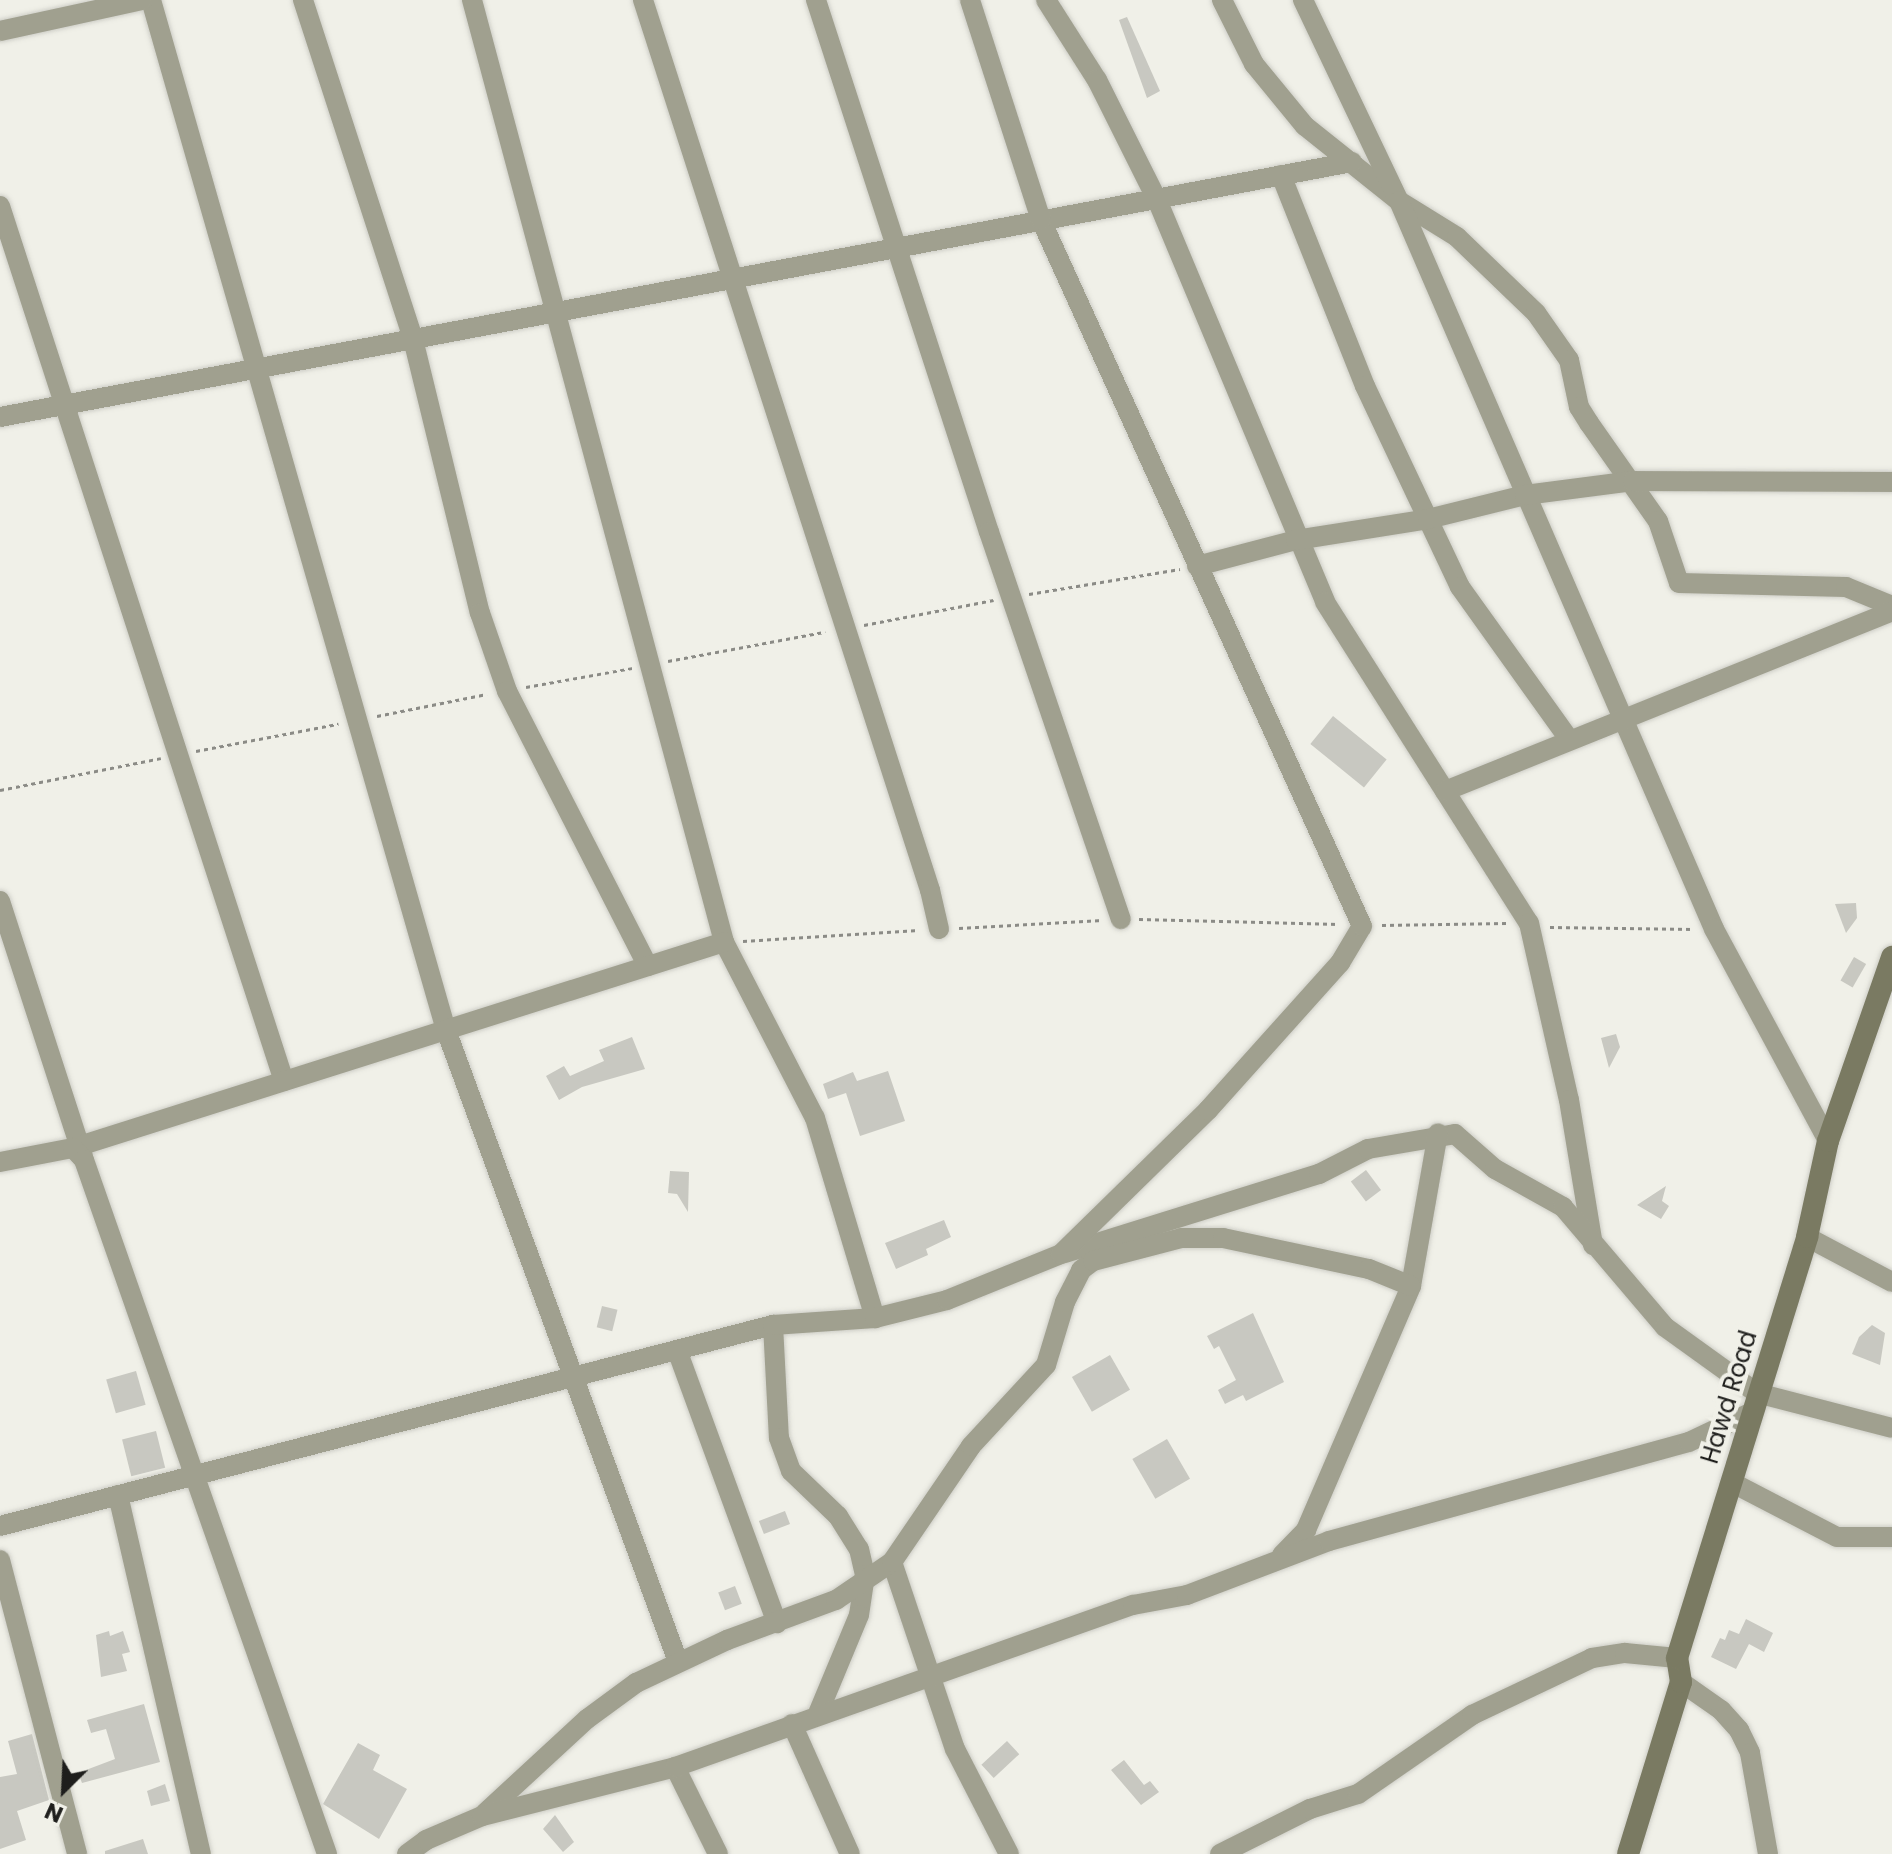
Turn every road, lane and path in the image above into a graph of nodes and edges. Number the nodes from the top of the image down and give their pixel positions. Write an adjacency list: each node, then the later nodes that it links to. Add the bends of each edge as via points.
1 (142, 0): 11 (street)
2 (151, 0): 22 (street)
3 (303, 0): 21 (street)
4 (472, 0): 20 (street)
5 (643, 0): 19 (street)
6 (816, 0): 18 (street)
7 (970, 0): 17 (street)
8 (1046, 0): 15 (street, via 1097,80)
9 (1222, 0): 12 (street, via 1254,64 1305,126)
10 (1303, 0): 14 (street)
11 (0, 31)
12 (1352, 162): 13 (street); 14 (street)
13 (1281, 175): 15 (street); 28 (street, via 1365,386)
14 (1399, 201): 25 (street, via 1457,237 1536,313 1569,360 1579,407); 27 (street)
15 (1158, 202): 17 (street); 29 (street)
16 (0, 206): 23 (street)
17 (1041, 220): 18 (street); 30 (street)
18 (896, 248): 19 (street); 31 (street)
19 (733, 279): 20 (street); 33 (street)
20 (555, 312): 21 (street); 34 (street)
21 (413, 339): 22 (street); 35 (street, via 480,613)
22 (257, 369): 23 (street); 37 (street)
23 (65, 405): 24 (street); 39 (street)
24 (0, 417)
25 (1633, 481): 26 (street); 27 (street); 32 (street, via 1658,521 1679,583 1846,587)
26 (1892, 482)
27 (1525, 495): 28 (street); 36 (street)
28 (1428, 519): 29 (street); 38 (street, via 1460,587)
29 (1296, 540): 30 (street); 41 (street, via 1325,602)
30 (1197, 566): 31 (path); 45 (street)
31 (1011, 597): 33 (path); 43 (street)
32 (1892, 608): 36 (street)
33 (846, 628): 34 (path); 46 (street)
34 (650, 665): 35 (path); 48 (street)
35 (507, 691): 37 (path); 50 (street)
36 (1622, 719): 38 (street); 47 (street)
37 (357, 720): 39 (path); 52 (street)
38 (1569, 739): 41 (street)
39 (178, 755): 40 (path); 53 (street)
40 (0, 790)
41 (1445, 791): 44 (street)
42 (0, 901): 56 (street)
43 (1121, 919): 45 (path, via 1255,918); 46 (path)
44 (1529, 923): 45 (path); 47 (path, via 1569,930); 59 (street, via 1569,1100)
45 (1362, 926): 60 (street, via 1340,963 1208,1110)
46 (939, 929): 48 (path)
47 (1714, 929): 55 (street)
48 (724, 942): 50 (street); 63 (street, via 815,1118)
49 (1892, 957): 51 (main road, Hawd Road)
50 (648, 966): 52 (street)
51 (1885, 1003): 55 (main road, Hawd Road)
52 (446, 1030): 53 (street); 66 (street)
53 (284, 1081): 56 (street)
54 (1438, 1133): 59 (street, via 1455,1134 1495,1169 1547,1193); 60 (street, via 1368,1149 1319,1174); 62 (street)
55 (1828, 1141): 58 (main road, Hawd Road)
56 (79, 1151): 57 (street); 69 (street)
57 (0, 1162)
58 (1807, 1237): 61 (street); 67 (main road, Hawd Road)
59 (1593, 1245): 67 (street, via 1665,1327)
60 (1061, 1254): 63 (street, via 947,1300)
61 (1892, 1282)
62 (1411, 1286): 75 (street, via 1306,1530); 76 (street, via 1369,1269 1223,1238 1181,1238 1093,1261 1081,1270 1065,1302 1046,1365 971,1446)
63 (875, 1318): 64 (street)
64 (773, 1325): 65 (street); 77 (street, via 779,1438 791,1471 838,1516 859,1549)
65 (677, 1350): 66 (street); 78 (street)
66 (573, 1377): 69 (street); 80 (street)
67 (1753, 1403): 68 (street); 70 (main road, Hawd Road); 75 (street, via 1689,1442 1329,1541)
68 (1892, 1428)
69 (194, 1475): 71 (street); 90 (street)
70 (1731, 1482): 73 (street, via 1837,1537); 79 (main road, Hawd Road)
71 (118, 1495): 72 (street); 89 (street)
72 (0, 1526)
73 (1892, 1537)
74 (0, 1560): 88 (street)
75 (1277, 1561): 81 (street, via 1187,1595 1133,1605)
76 (892, 1562): 77 (street); 81 (street)
77 (864, 1581): 78 (street, via 836,1600); 83 (street, via 859,1615)
78 (777, 1623): 80 (street)
79 (1677, 1658): 82 (main road, Hawd Road); 96 (street, via 1625,1653 1592,1658 1472,1715 1358,1794 1310,1809)
80 (678, 1662): 86 (street, via 587,1719)
81 (929, 1680): 83 (street); 95 (street, via 974,1792)
82 (1681, 1682): 97 (main road, Hawd Road); 98 (street, via 1739,1730 1753,1765)
83 (817, 1716): 84 (street)
84 (792, 1724): 85 (street); 94 (street)
85 (675, 1767): 86 (street); 93 (street)
86 (482, 1816): 87 (street)
87 (426, 1840): 91 (street); 92 (street)
88 (77, 1854)
89 (201, 1854)
90 (327, 1854)
91 (407, 1854)
92 (442, 1854)
93 (718, 1854)
94 (850, 1854)
95 (1009, 1854)
96 (1220, 1854)
97 (1628, 1854)
98 (1768, 1854)

